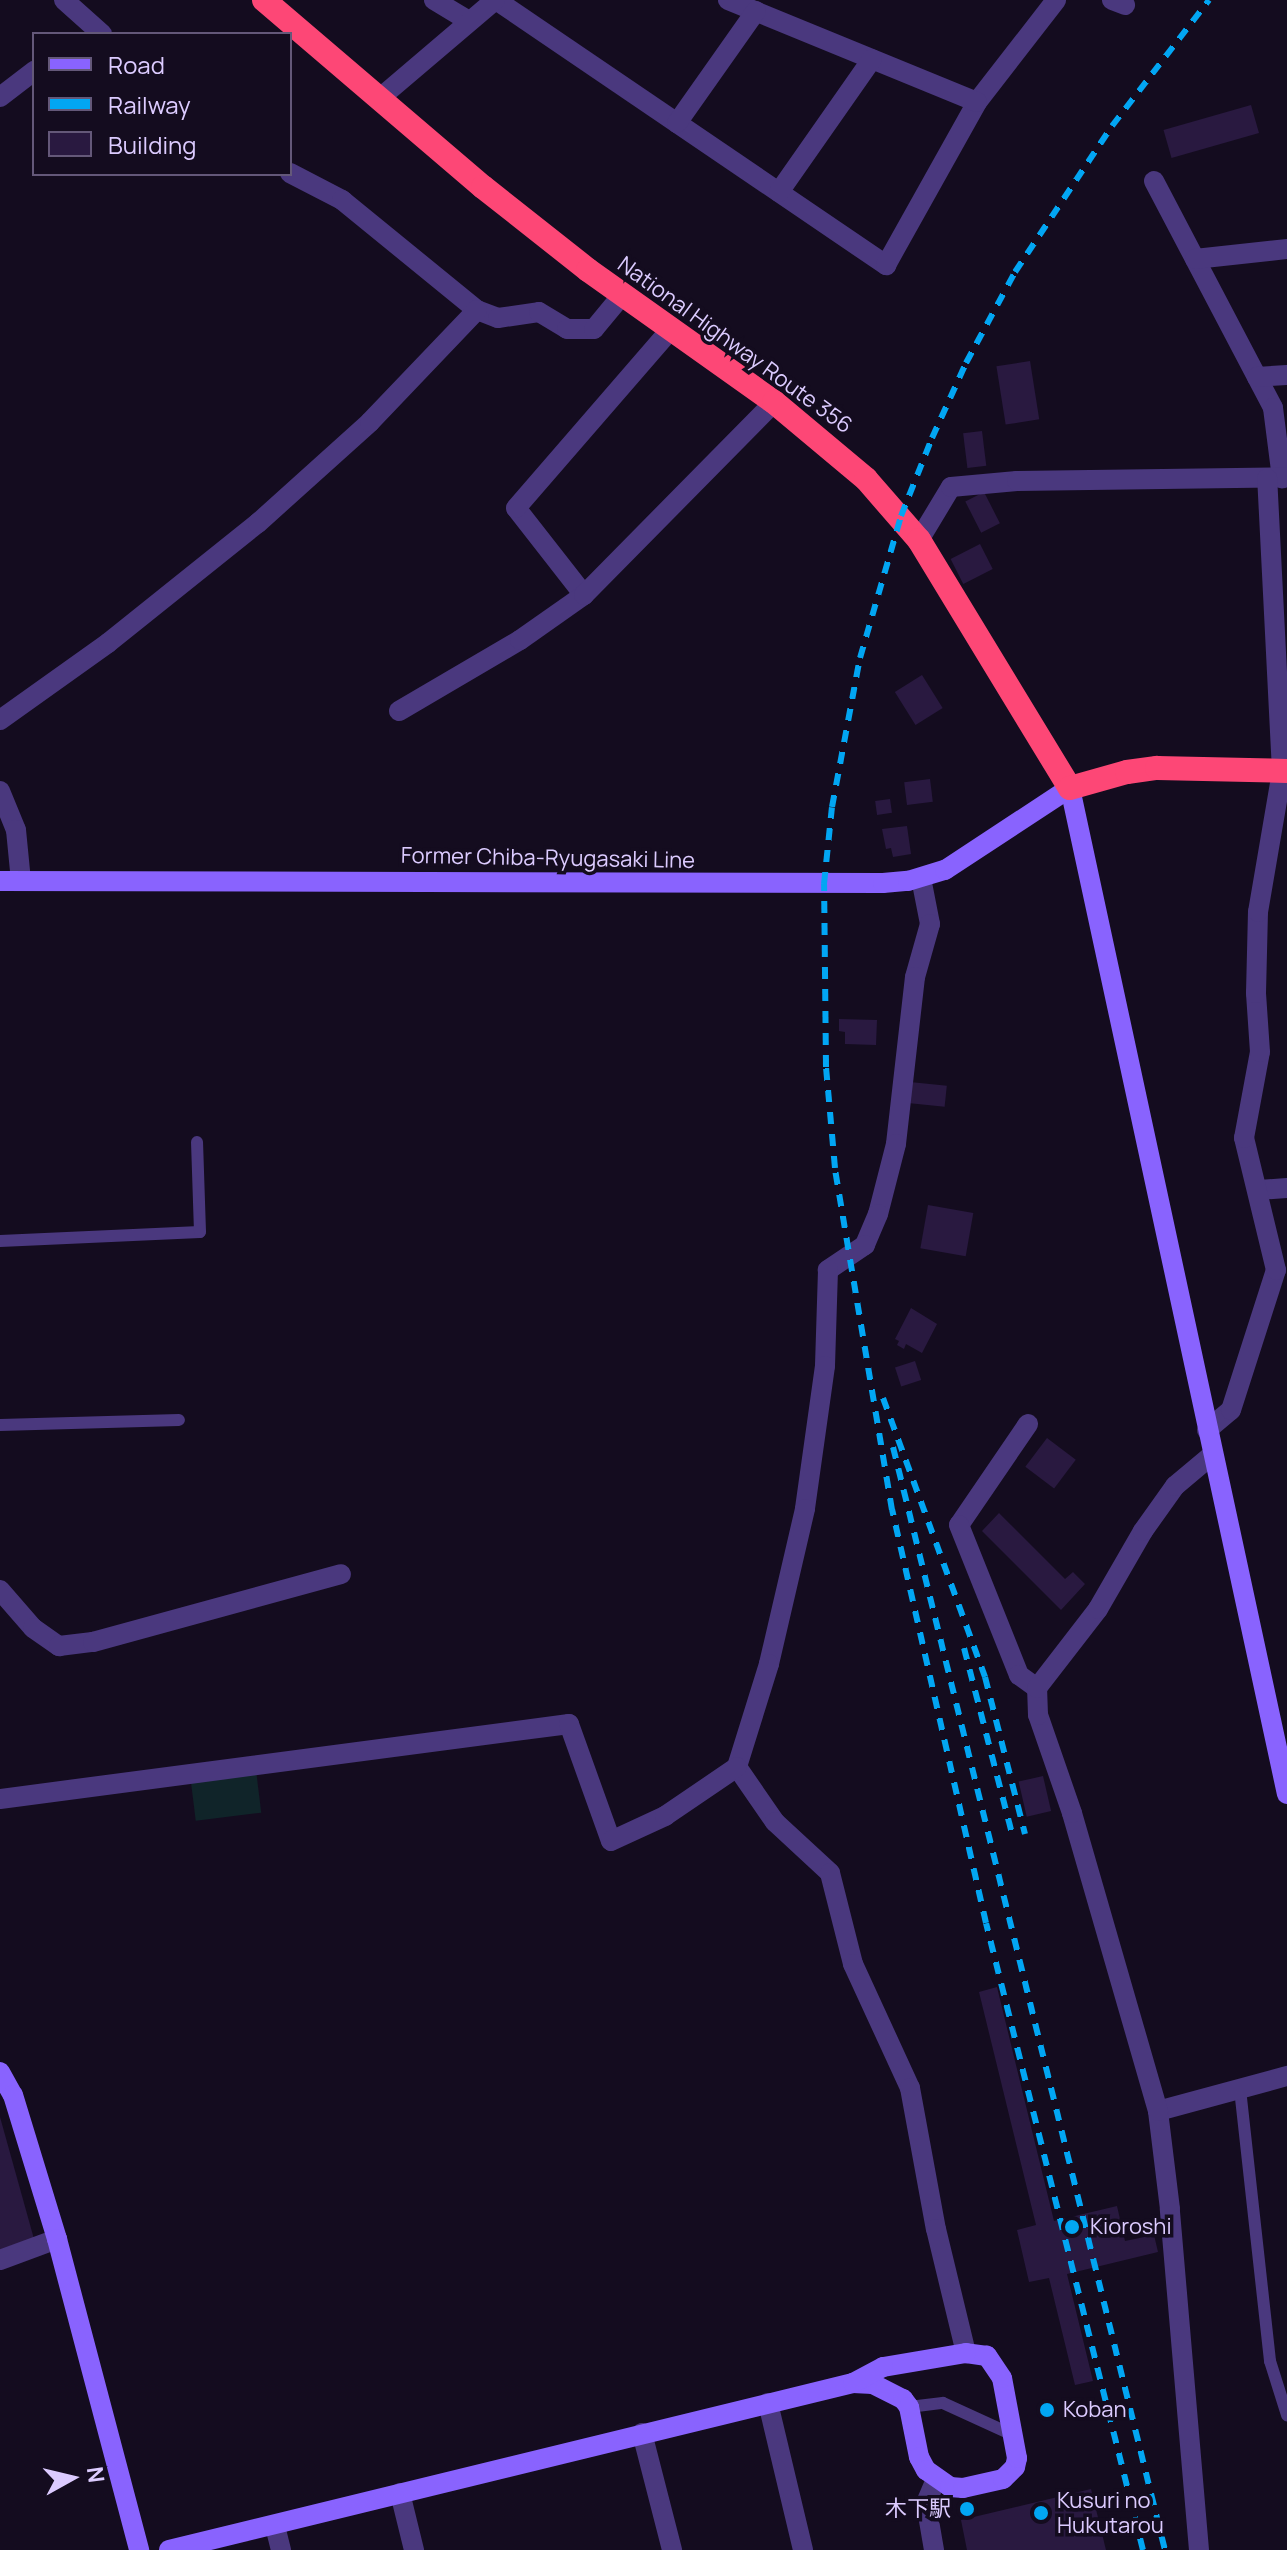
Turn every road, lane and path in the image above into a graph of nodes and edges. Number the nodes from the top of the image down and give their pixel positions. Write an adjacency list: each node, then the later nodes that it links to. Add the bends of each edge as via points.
1 (64, 0): 9 (street)
2 (264, 0): 13 (highway, National Highway Route 356)
3 (434, 0): 8 (street)
4 (495, 0): 8 (street); 15 (street)
5 (728, 0): 7 (street)
6 (1056, 0): 14 (street)
7 (756, 11): 10 (street); 15 (street)
8 (469, 21): 13 (street)
9 (91, 31)
10 (872, 59): 14 (street); 18 (street)
11 (32, 73): 12 (street)
12 (0, 97)
13 (380, 98): 21 (highway, National Highway Route 356, via 483,187)
14 (977, 102): 18 (street, via 886,265)
15 (677, 123): 18 (street)
16 (292, 174): 22 (street, via 342,200)
17 (1154, 181): 20 (street)
18 (779, 192)
19 (1287, 249): 20 (street)
20 (1195, 259): 25 (street)
21 (623, 294): 22 (street, via 594,329 567,329 539,312 498,318); 23 (highway, National Highway Route 356)
22 (477, 310): 31 (street, via 370,422 258,523 108,643)
23 (671, 329): 26 (highway, National Highway Route 356); 29 (street, via 516,508)
24 (1287, 375): 25 (street)
25 (1257, 377): 27 (street, via 1273,408)
26 (774, 402): 28 (highway, National Highway Route 356, via 866,479); 29 (street)
27 (1279, 478): 28 (street, via 1017,481 951,487); 32 (street)
28 (919, 540): 33 (highway, National Highway Route 356)
29 (584, 595): 30 (street, via 520,640)
30 (399, 711)
31 (0, 720)
32 (1284, 771): 33 (highway, via 1157,768); 39 (street, via 1258,912 1260,1052 1244,1138)
33 (1070, 788): 35 (street, Former Chiba-Ryugasaki Line, via 963,860); 44 (street)
34 (0, 791): 36 (street, via 16,830)
35 (921, 878): 36 (street, Former Chiba-Ryugasaki Line, via 824,884); 49 (street, via 930,924 915,977 896,1144 865,1245 828,1270 825,1366 805,1509 769,1664)
36 (10, 881)
37 (197, 1142): 40 (lane, via 200,1232)
38 (1287, 1188): 39 (street)
39 (1259, 1190): 44 (street, via 1276,1270 1231,1410)
40 (0, 1241)
41 (179, 1420): 43 (lane)
42 (1028, 1424): 48 (street, via 959,1525 1019,1675)
43 (0, 1425)
44 (1207, 1430): 45 (street)
45 (1212, 1455): 48 (street, via 1175,1486 1098,1609); 50 (street)
46 (341, 1574): 47 (street, via 93,1642 59,1646 33,1628)
47 (0, 1590)
48 (1037, 1688): 55 (street, via 1038,1715 1072,1813)
49 (737, 1767): 51 (street, via 665,1816 611,1841 569,1724); 58 (street, via 775,1822 830,1873 853,1964 910,2088)
50 (1287, 1794)
51 (0, 1799)
52 (0, 2072): 56 (street, via 13,2095)
53 (1287, 2076): 54 (street)
54 (1240, 2089): 55 (street); 63 (lane, via 1270,2361)
55 (1158, 2111): 76 (street)
56 (57, 2239): 57 (street); 69 (street)
57 (0, 2260)
58 (966, 2353): 59 (street); 65 (street, via 987,2356 995,2364)
59 (922, 2361): 60 (street, via 883,2367); 62 (street, via 908,2379)
60 (853, 2383): 61 (street); 62 (street, via 884,2387)
61 (768, 2403): 64 (street); 74 (street)
62 (909, 2407): 65 (lane, via 943,2403); 66 (street, via 919,2457)
63 (1287, 2415)
64 (642, 2433): 67 (street); 73 (street)
65 (1013, 2435): 66 (street, via 1017,2458 1010,2475 963,2488)
66 (936, 2480): 75 (street, via 926,2503)
67 (400, 2493): 68 (street); 72 (street)
68 (275, 2526): 70 (street); 71 (street)
69 (139, 2550)
70 (169, 2550)
71 (281, 2550)
72 (414, 2550)
73 (672, 2550)
74 (803, 2550)
75 (934, 2550)
76 (1199, 2550)

